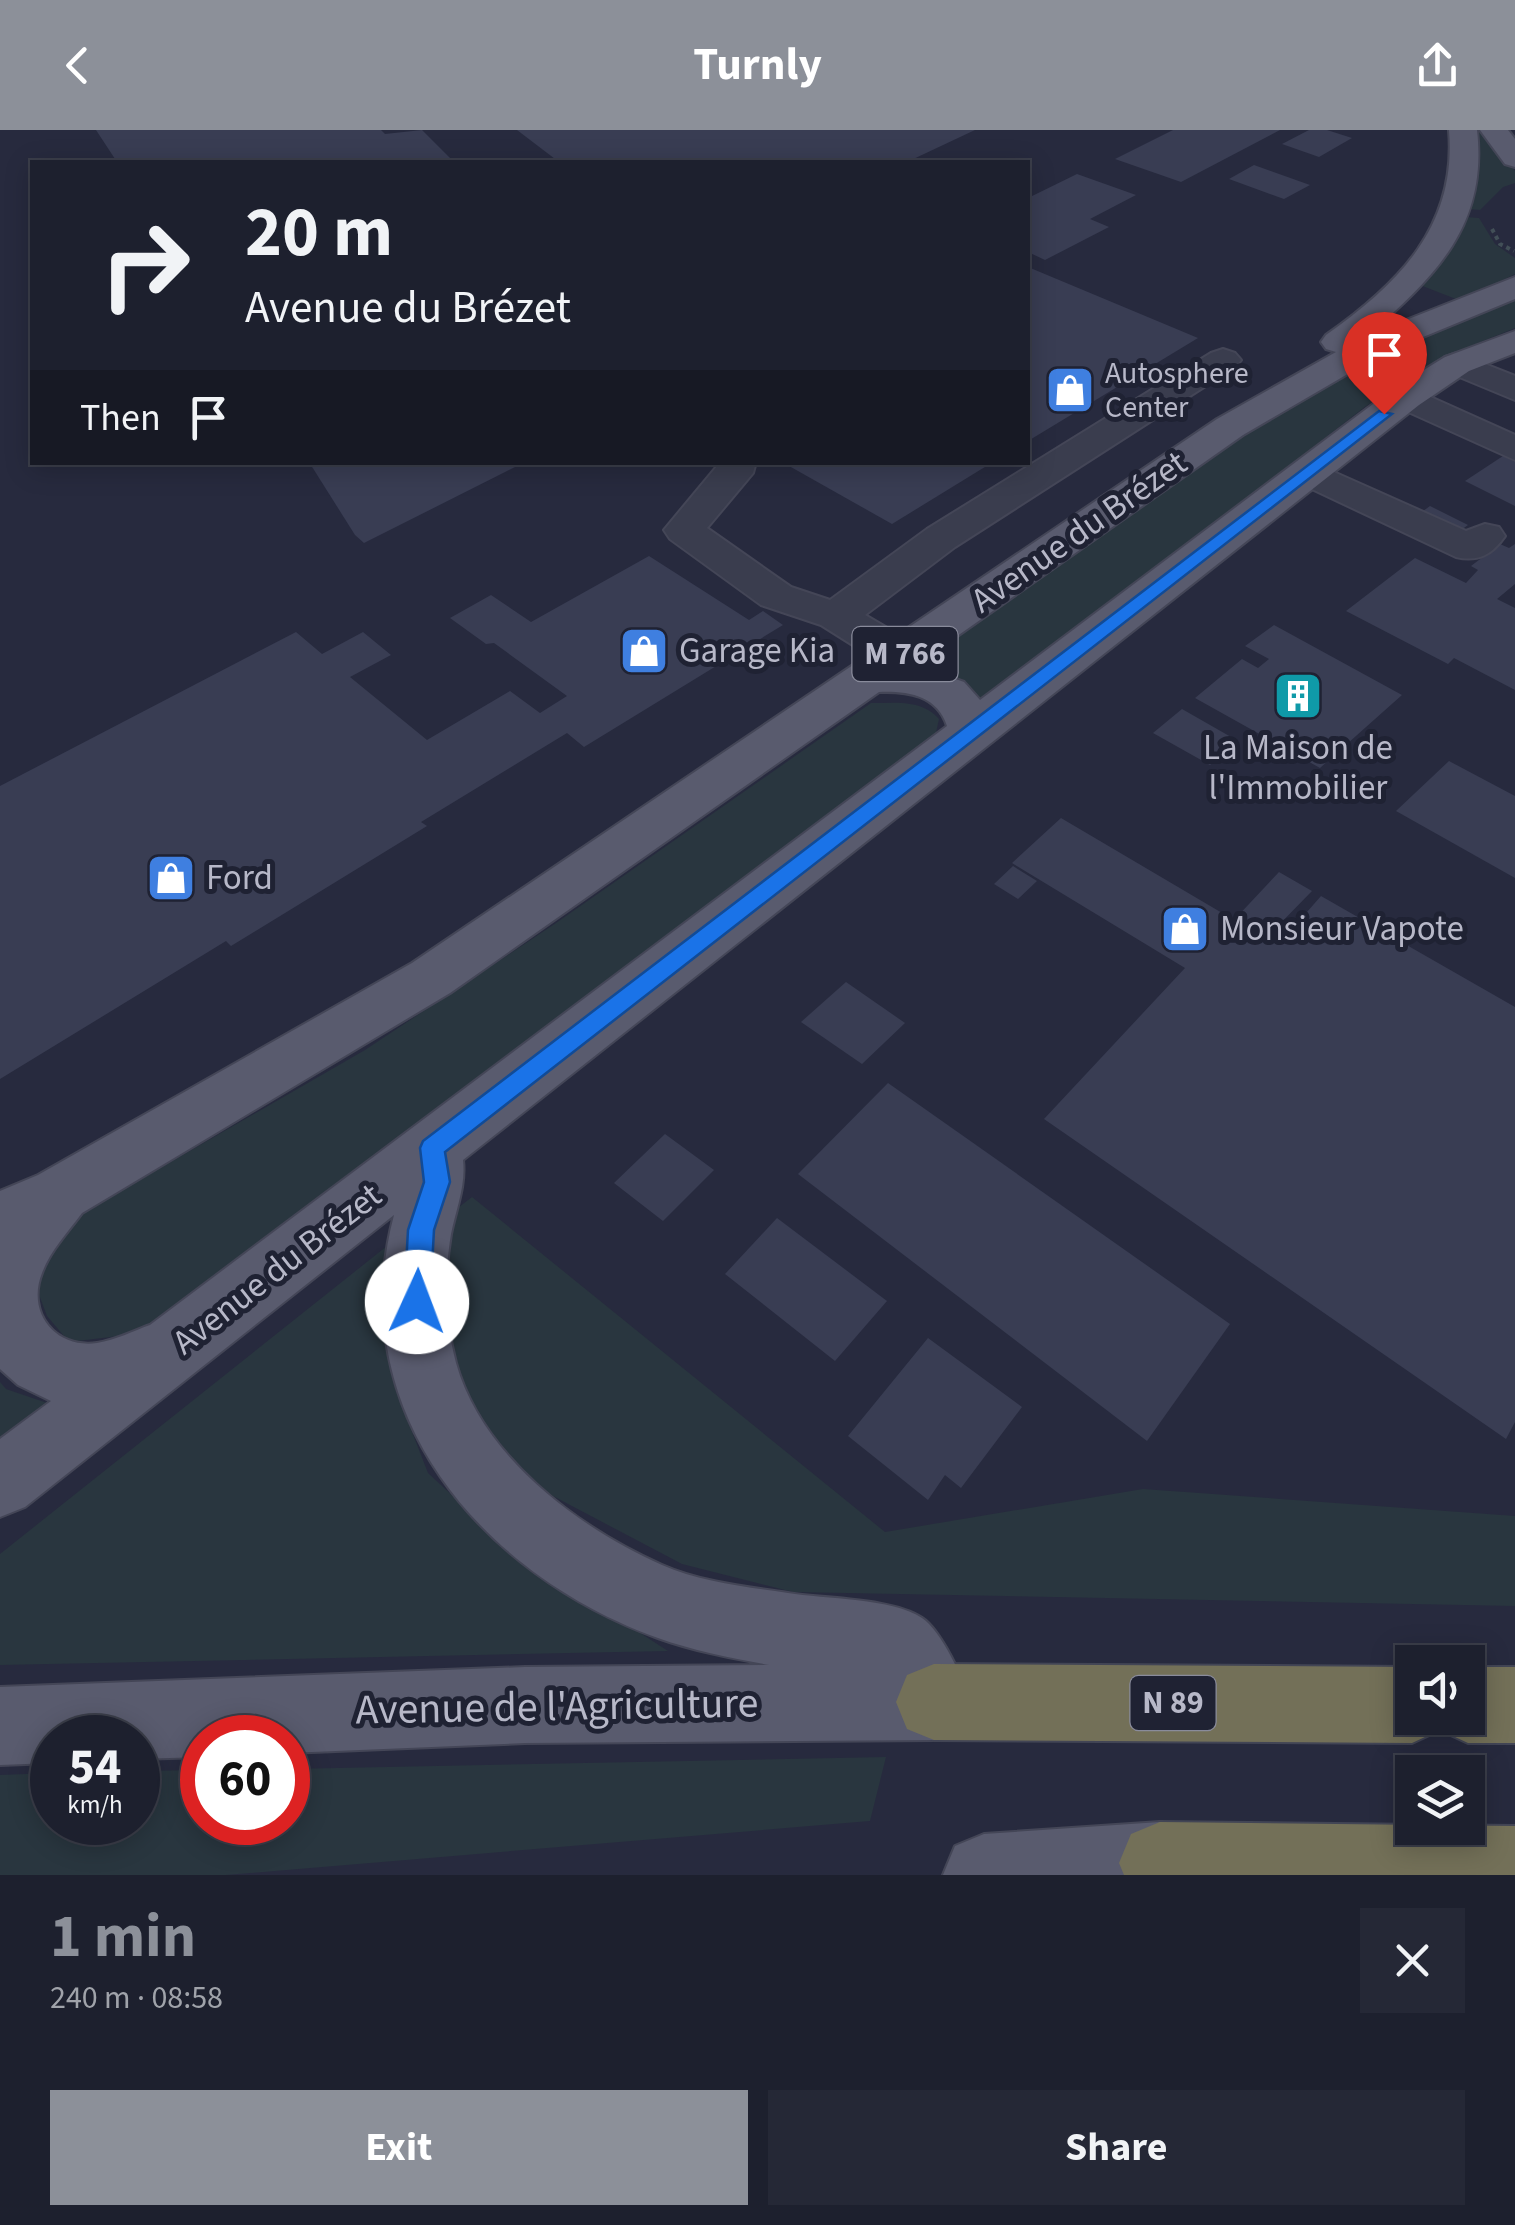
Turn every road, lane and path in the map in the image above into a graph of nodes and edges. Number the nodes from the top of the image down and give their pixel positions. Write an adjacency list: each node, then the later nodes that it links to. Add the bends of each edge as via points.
1 (1463, 130): 9 (main road, via 1468,160 1459,211 1429,261 1352,333 1310,361)
2 (1494, 130): 3 (main road)
3 (1515, 158)
4 (1515, 287): 9 (main road, Avenue du Brézet / M 766, via 1370,347)
5 (1515, 341): 7 (main road, Avenue du Brézet / M 766)
6 (1223, 360): 11 (lane)
7 (1457, 364): 8 (lane); 10 (main road, Avenue du Brézet / M 766)
8 (1515, 390)
9 (1286, 393): 13 (main road, Avenue du Brézet / M 766)
10 (1406, 397): 12 (lane); 15 (main road, Avenue du Brézet / M 766)
11 (1115, 430): 13 (lane); 17 (lane, via 941,538)
12 (1515, 449)
13 (1181, 461): 18 (main road, Avenue du Brézet / M 766)
14 (740, 465): 17 (lane, via 684,530 776,596)
15 (1309, 473): 16 (lane, via 1470,548); 19 (main road, Avenue du Brézet / M 766)
16 (1485, 536)
17 (836, 616): 18 (lane)
18 (887, 666): 19 (main road, via 942,688 969,716); 21 (main road, Avenue du Brézet / M 766, via 431,978)
19 (972, 732): 20 (main road, Avenue du Brézet / M 766)
20 (432, 1148): 23 (main road, Avenue du Brézet / M 766); 25 (main road, via 437,1182 421,1230 417,1324 443,1418 472,1467 520,1516 576,1558 654,1600 751,1626 898,1645)
21 (60, 1194): 22 (main road, Avenue du Brézet / M 766); 23 (main road, via 22,1250 6,1288 22,1349 52,1372 92,1376)
22 (0, 1220)
23 (178, 1348): 24 (main road, Avenue du Brézet / M 766)
24 (0, 1482)
25 (934, 1702): 26 (highway, N 89); 29 (main road, Avenue de l'Agriculture, via 525,1704)
26 (1395, 1704)
27 (1485, 1705): 28 (highway)
28 (1515, 1705)
29 (0, 1726)
30 (1160, 1863): 31 (highway); 32 (main road)
31 (1515, 1867)
32 (984, 1875)

